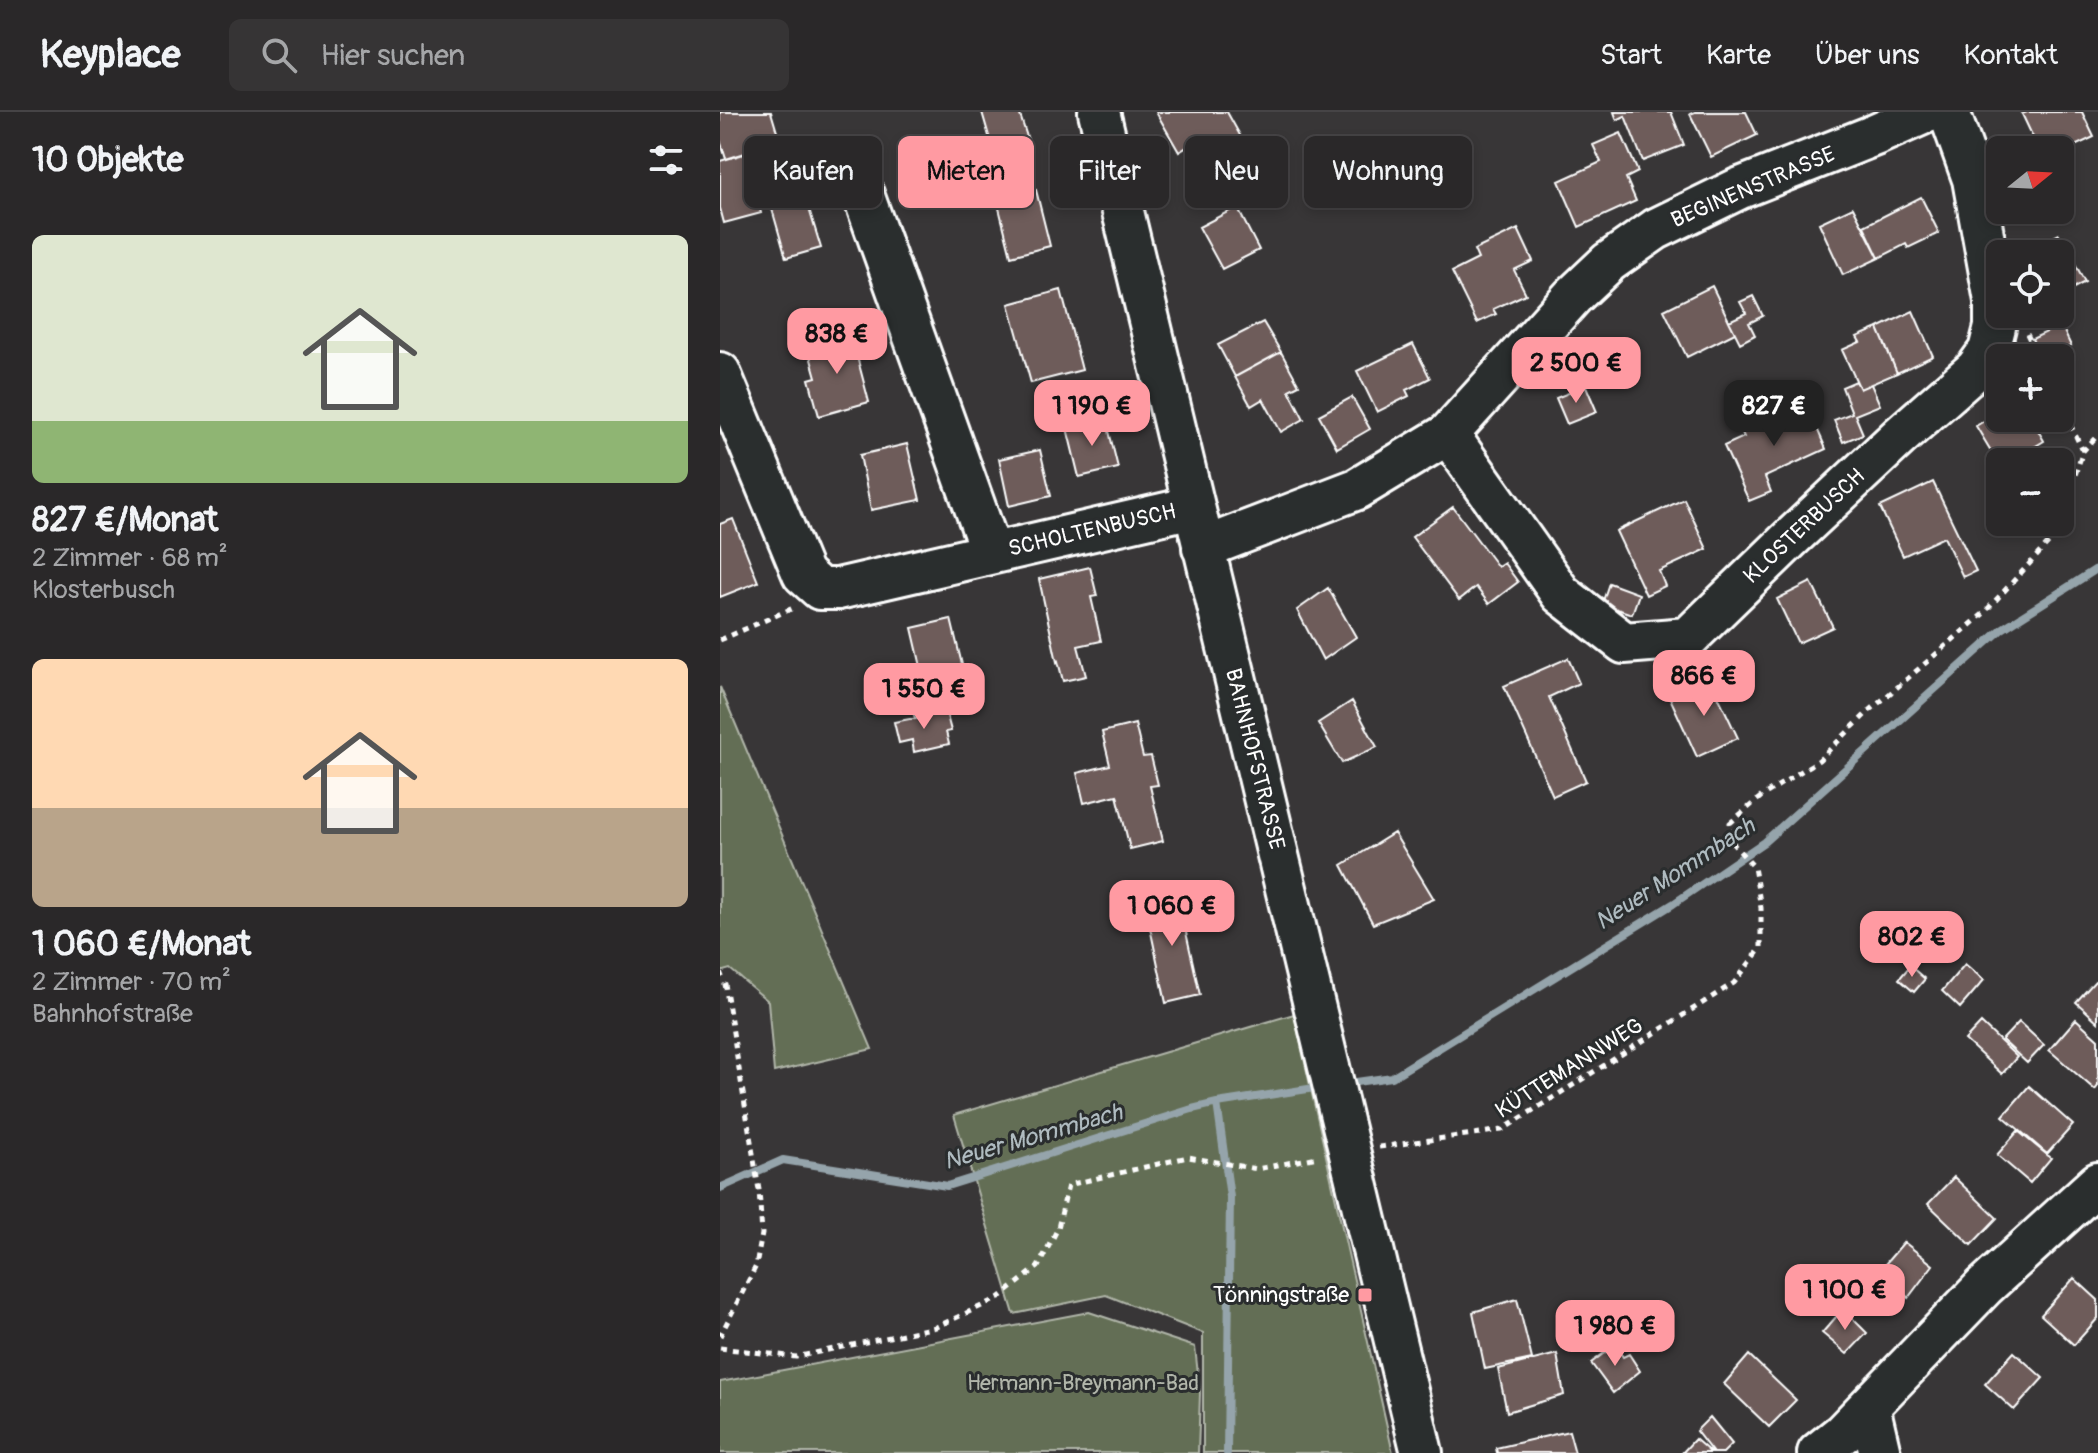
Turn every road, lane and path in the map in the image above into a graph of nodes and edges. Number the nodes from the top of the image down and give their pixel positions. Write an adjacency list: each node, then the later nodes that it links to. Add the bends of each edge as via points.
1 (1099, 112): 11 (street, BAHNHOFSTRASSE)
2 (1927, 112): 7 (street, BEGINENSTRASSE, via 1738,189 1656,229 1573,296)
3 (1949, 112): 7 (street, KLOSTERBUSCH, via 1973,179 1995,301 1989,351 1976,369 1688,638 1624,643 1561,594)
4 (868, 208): 14 (street, SCHOLTENBUSCH)
5 (720, 373): 15 (street, via 803,574)
6 (2074, 432): 9 (path)
7 (1448, 434): 13 (street, BEGINENSTRASSE, via 1357,489)
8 (2098, 435): 9 (path, KÜTTEMANNWEG)
9 (2083, 451): 10 (path, KÜTTEMANNWEG)
10 (2074, 478)
11 (1193, 507): 13 (street, BAHNHOFSTRASSE); 14 (street, SCHOLTENBUSCH)
12 (2055, 536): 18 (path, KÜTTEMANNWEG, via 1983,614 1819,760 1730,823 1734,845 1754,867 1761,908 1761,948 1734,983 1502,1130)
13 (1203, 548): 18 (street, BAHNHOFSTRASSE)
14 (991, 552): 15 (street, SCHOLTENBUSCH)
15 (820, 589): 16 (path, via 809,600)
16 (720, 640)
17 (720, 972): 20 (path, via 759,1190 762,1234 756,1266)
18 (1346, 1134): 21 (path, KÜTTEMANNWEG, via 1257,1169 1188,1157 1068,1185 1058,1228 1038,1267 999,1298 936,1327 796,1357); 23 (street, BAHNHOFSTRASSE)
19 (2098, 1183): 22 (street, via 1984,1287)
20 (720, 1336)
21 (720, 1348)
22 (1869, 1406): 24 (street); 25 (street)
23 (1422, 1453)
24 (1818, 1453)
25 (1880, 1453)

